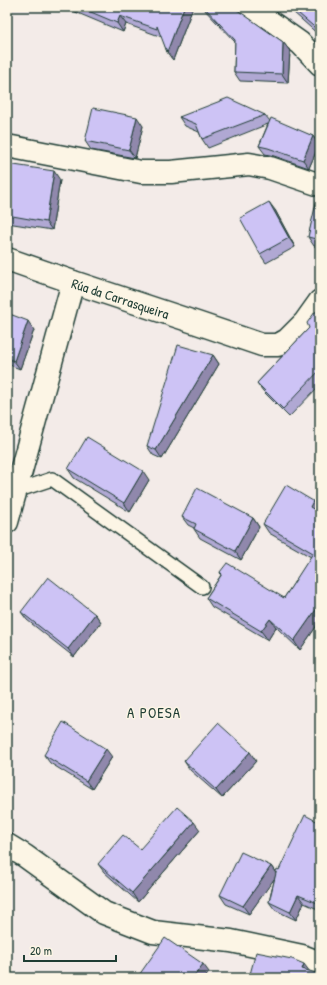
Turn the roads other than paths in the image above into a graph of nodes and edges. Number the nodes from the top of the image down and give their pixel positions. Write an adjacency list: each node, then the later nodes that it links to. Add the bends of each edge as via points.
1 (249, 7): 2 (street, via 300,43)
2 (320, 64)
3 (7, 146): 4 (street, via 141,172 171,172 249,164 270,168)
4 (320, 185)
5 (7, 259): 6 (street)
6 (73, 282): 7 (street, Rúa da Carrasqueira, via 262,345 278,345 287,340 305,322); 8 (street, Rúa da Carrasqueira)
7 (320, 301)
8 (16, 491): 9 (street, Rúa da Carrasqueira); 10 (lane, via 52,479)
9 (7, 522)
10 (202, 587)
11 (7, 845): 12 (street, via 104,913 153,932 231,940 302,956)
12 (320, 963)

